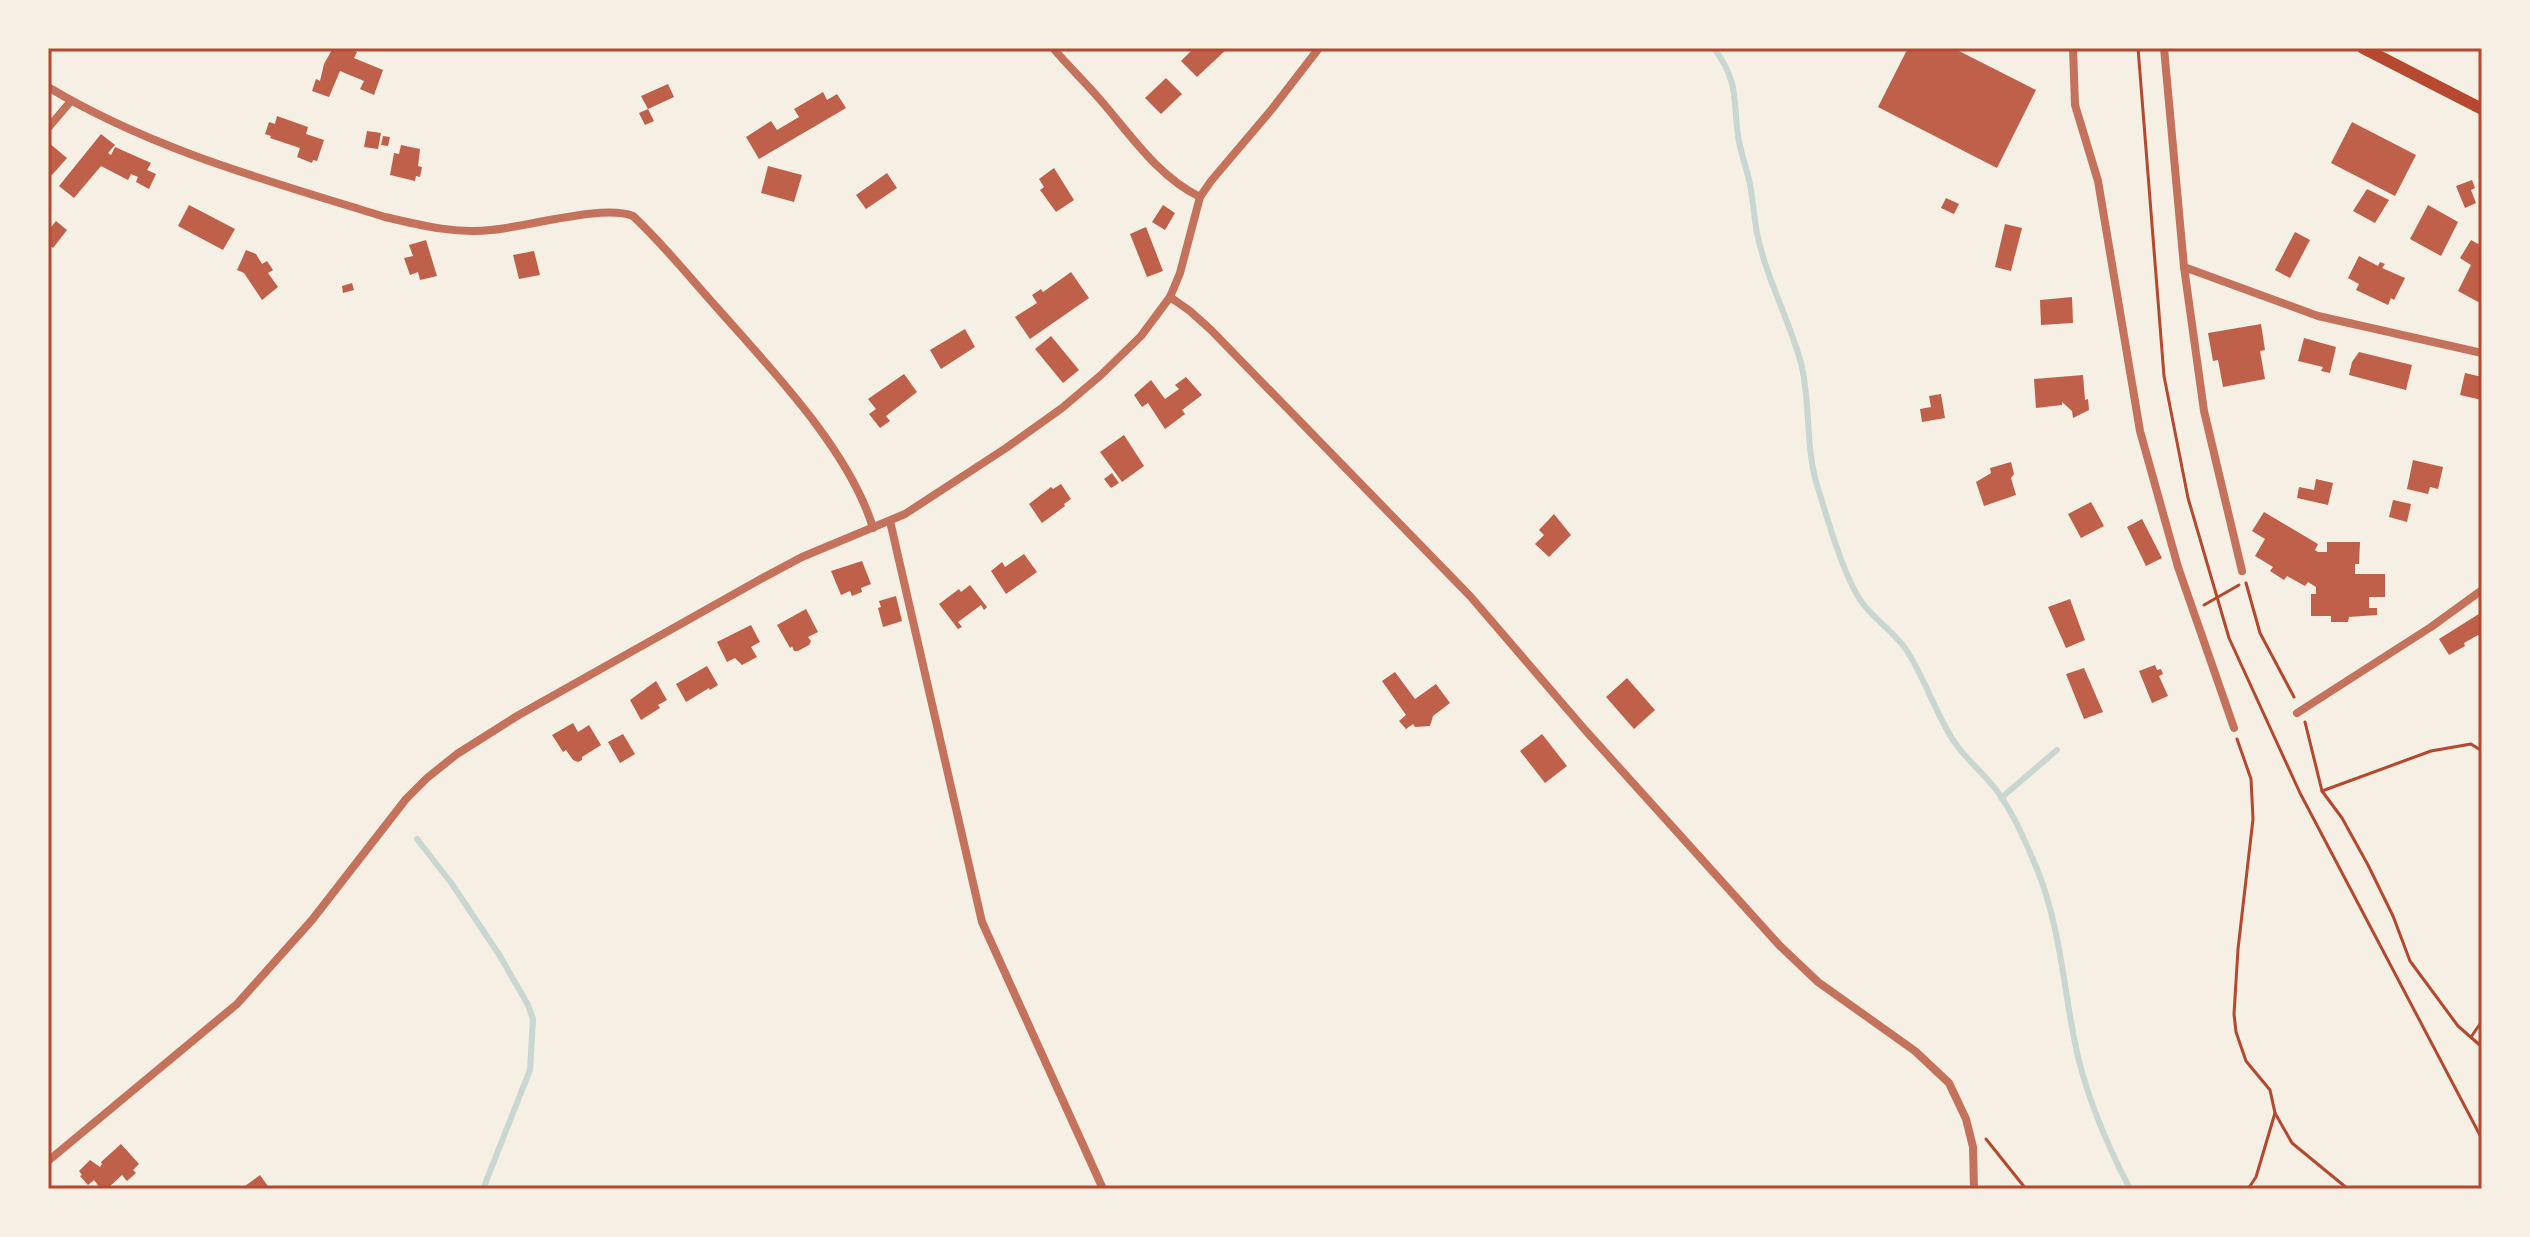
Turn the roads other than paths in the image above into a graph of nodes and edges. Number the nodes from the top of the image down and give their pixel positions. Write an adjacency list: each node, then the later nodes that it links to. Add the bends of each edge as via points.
1 (1053, 48): 10 (street, via 1157,166)
2 (1319, 48): 10 (street)
3 (2073, 48): 19 (street, via 2075,105 2098,181 2140,431 2178,567)
4 (2164, 48): 11 (street)
5 (2363, 48): 8 (main road)
6 (48, 87): 7 (street)
7 (71, 101): 9 (street); 15 (street, via 190,156 420,225 466,232 607,211 633,216 806,412 854,482)
8 (2482, 109)
9 (48, 128)
10 (1200, 197): 12 (street)
11 (2184, 267): 13 (street, via 2318,316); 16 (street, via 2204,411)
12 (1170, 297): 14 (street, via 1141,336 1062,408 937,495); 22 (street, via 1211,330 1425,546 1780,946 1818,982 1935,1067 1966,1119)
13 (2482, 353)
14 (890, 521): 15 (street); 21 (street, via 982,922)
15 (873, 528): 20 (street, via 802,557 695,615 457,754 396,810 312,920 237,1004)
16 (2242, 571)
17 (2482, 590): 18 (street)
18 (2299, 711)
19 (2234, 728)
20 (48, 1161)
21 (1103, 1189)
22 (1974, 1189)

